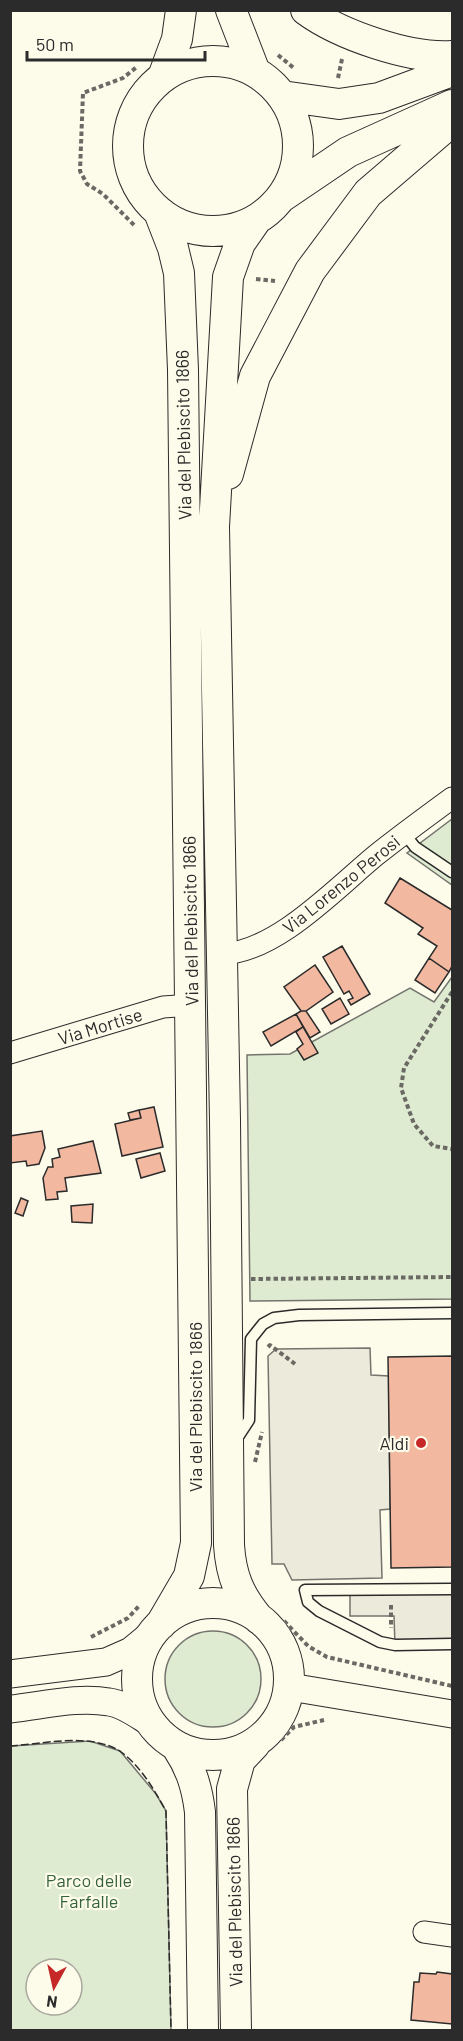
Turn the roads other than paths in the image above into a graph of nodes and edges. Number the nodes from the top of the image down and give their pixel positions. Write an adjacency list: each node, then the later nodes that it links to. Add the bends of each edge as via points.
1 (180, 10): 6 (main road, via 177,39)
2 (231, 10): 5 (main road)
3 (306, 10): 4 (main road, via 351,36 389,48)
4 (453, 56)
5 (266, 63): 6 (main road, via 209,61); 8 (main road)
6 (153, 70): 13 (main road, via 148,91 130,127 128,147 130,167)
7 (453, 71): 8 (main road, via 380,98 339,104)
8 (282, 96): 11 (main road, via 292,115 298,146 293,177)
9 (453, 105): 11 (main road, via 348,152)
10 (453, 121): 14 (main road, via 368,194 299,288 255,376)
11 (283, 196): 12 (main road)
12 (256, 220): 13 (main road, via 227,230 196,230 176,223); 14 (main road, Via del Plebiscito 1866, via 240,243 228,277)
13 (149, 222): 19 (main road, Via del Plebiscito 1866, via 173,248 180,295)
14 (214, 528): 18 (main road, Via del Plebiscito 1866)
15 (453, 798): 16 (street, Via Lorenzo Perosi)
16 (404, 833): 17 (lane, via 415,847); 18 (street, Via Lorenzo Perosi, via 280,932 252,949)
17 (453, 872)
18 (222, 954): 22 (main road, Via del Plebiscito 1866)
19 (192, 1005): 20 (street, Via Mortise, via 163,1007); 25 (main road, Via del Plebiscito 1866, via 196,1543 189,1576)
20 (10, 1053)
21 (453, 1313): 22 (lane, via 299,1315 274,1318 263,1324 249,1345 249,1420)
22 (229, 1451): 24 (main road, Via del Plebiscito 1866, via 230,1567 242,1599)
23 (453, 1589): 26 (lane, via 305,1590 308,1602 318,1611 380,1642)
24 (269, 1617): 25 (main road, via 220,1604 199,1605); 28 (main road, via 284,1651)
25 (152, 1620): 27 (street, via 131,1651 106,1662); 31 (main road, via 138,1668 137,1687)
26 (453, 1644)
27 (10, 1674)
28 (290, 1687): 30 (street); 32 (main road)
29 (10, 1709): 31 (street, via 110,1702)
30 (453, 1714)
31 (151, 1723): 33 (main road)
32 (266, 1743): 33 (main road, via 230,1754 203,1755); 37 (main road, Via del Plebiscito 1866, via 240,1760 232,1789)
33 (177, 1747): 36 (main road, Via del Plebiscito 1866, via 190,1766 200,1812)
34 (424, 1932): 35 (street)
35 (453, 1936)
36 (203, 2031)
37 (236, 2031)

